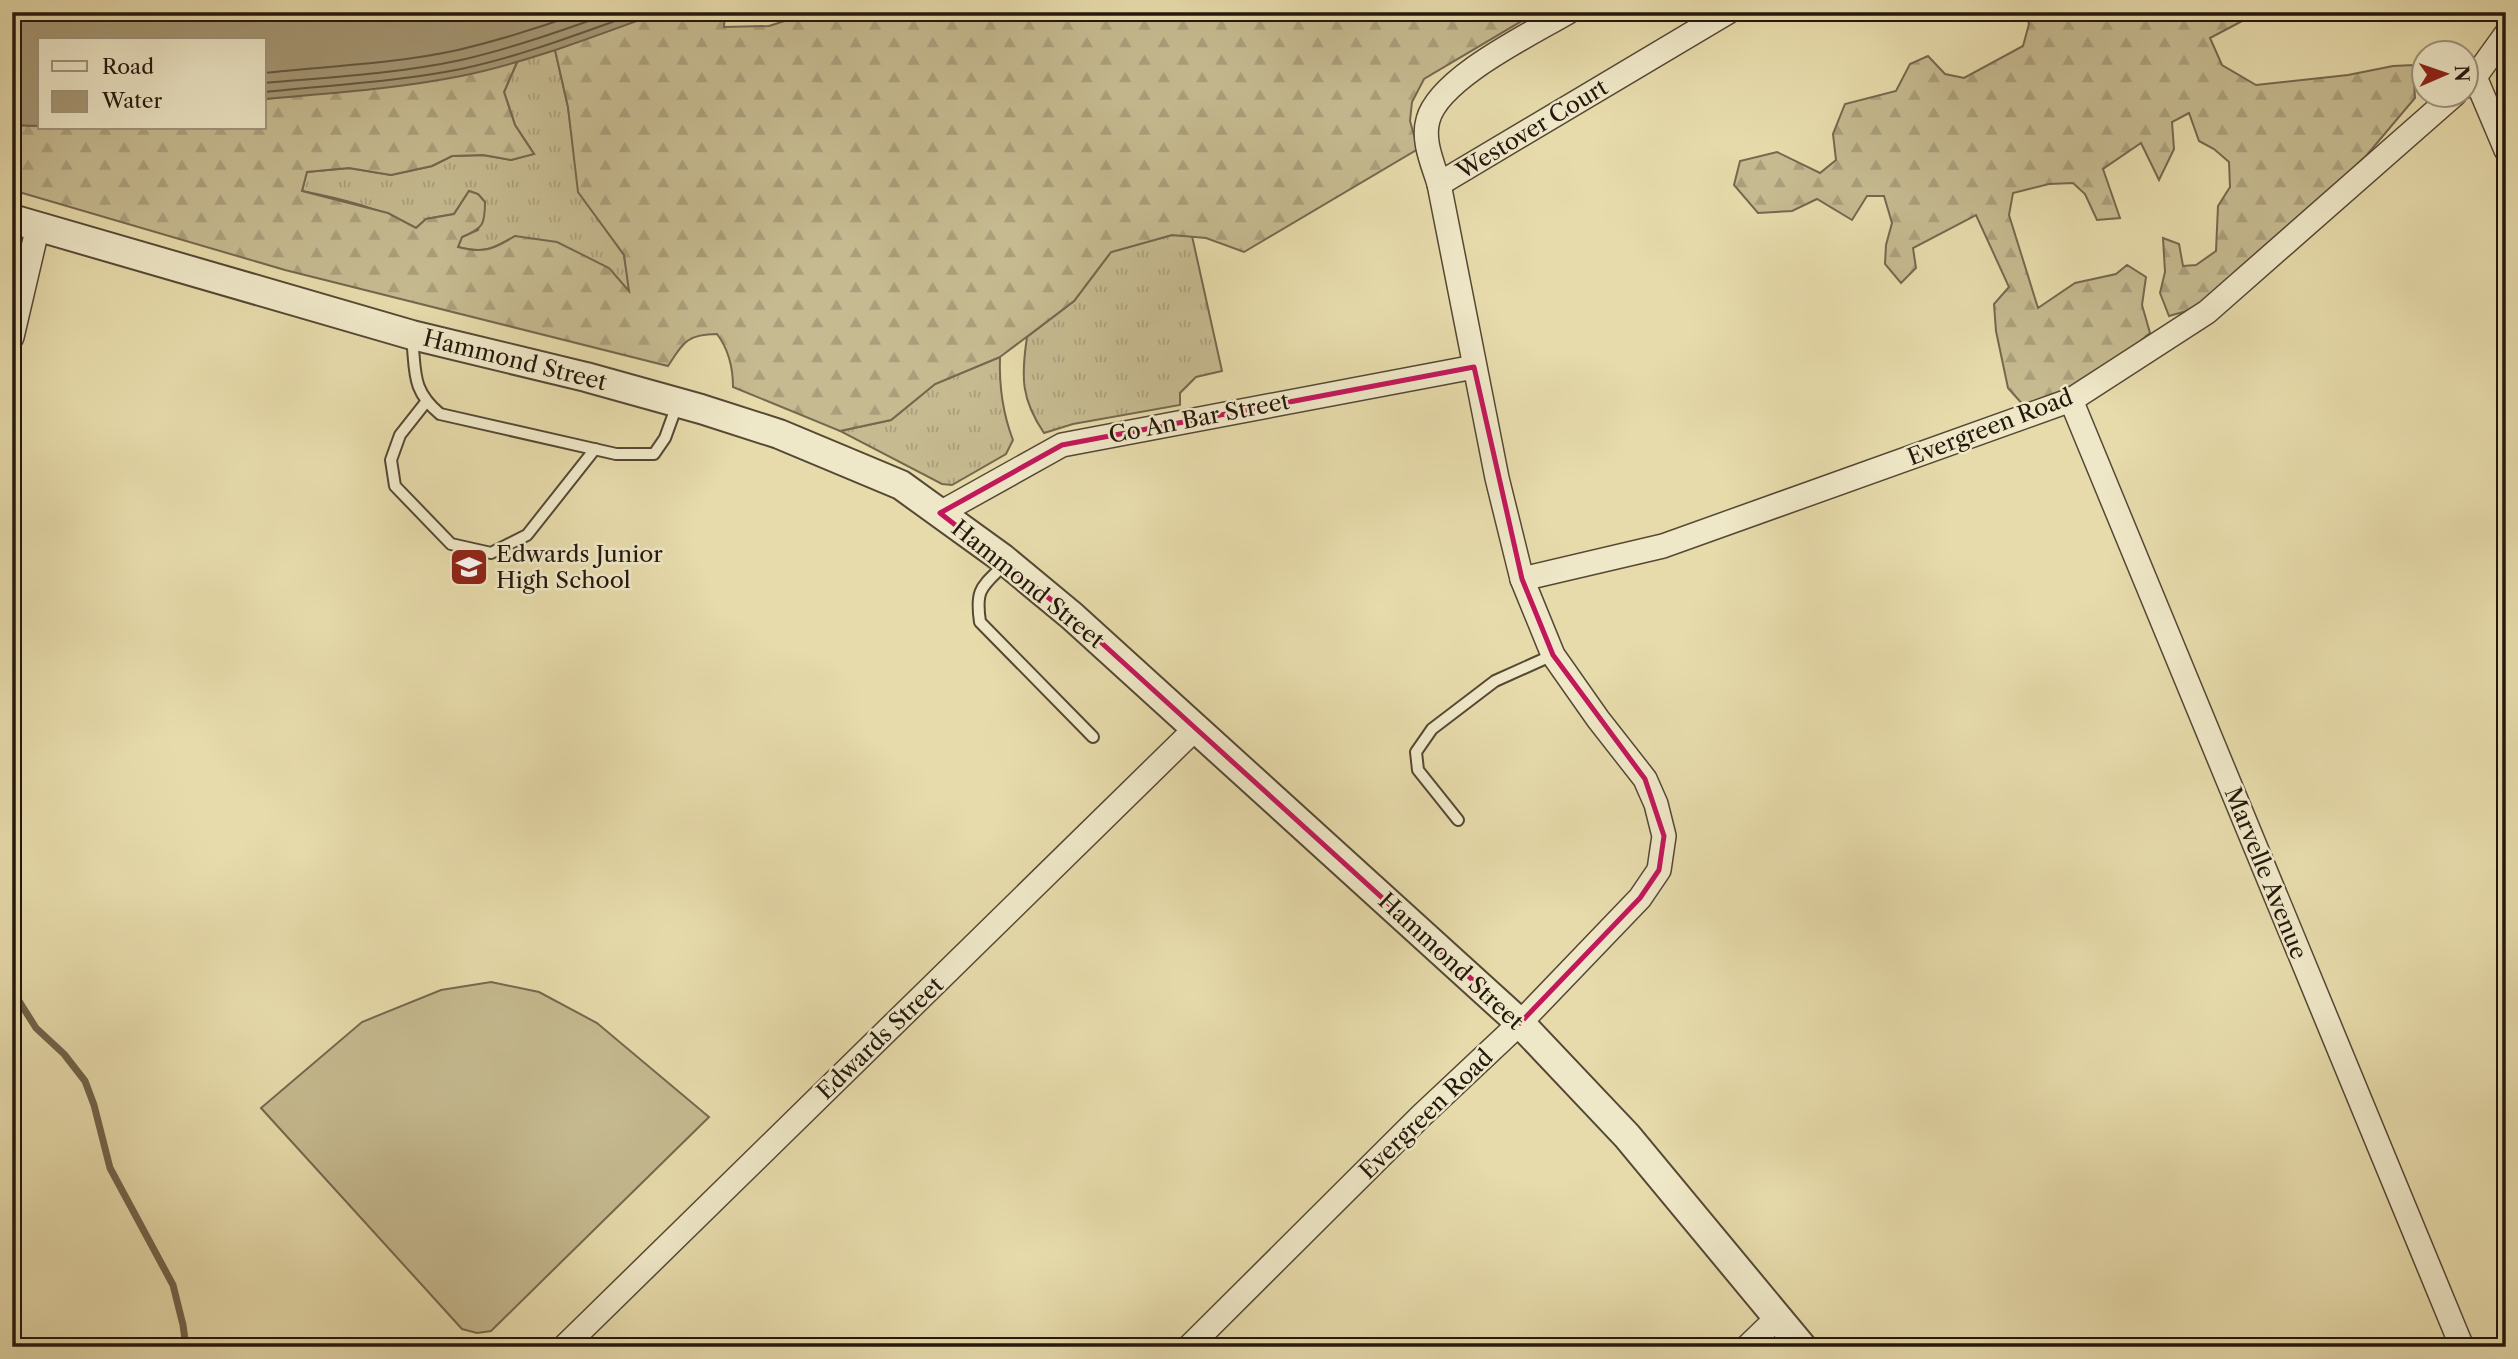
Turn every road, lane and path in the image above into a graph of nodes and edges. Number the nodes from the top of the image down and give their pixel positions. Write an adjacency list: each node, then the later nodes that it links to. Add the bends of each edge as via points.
1 (1568, 12): 8 (street, Westover Court, via 1475,68 1439,100 1428,120 1427,146)
2 (1728, 12): 8 (street, Westover Court)
3 (2506, 34): 4 (street)
4 (2480, 68)
5 (2480, 100): 7 (street)
6 (2439, 108): 13 (street, Evergreen Road, via 2207,312)
7 (2506, 150)
8 (1439, 184): 12 (street, Evergreen Road)
9 (25, 223): 10 (street, Hammond Street); 11 (street)
10 (412, 335): 14 (lane, via 418,389); 15 (street, Hammond Street)
11 (12, 337)
12 (1474, 366): 17 (street, Co An Bar Street, via 1062,445); 19 (street, Evergreen Road)
13 (2071, 400): 19 (street, Evergreen Road, via 1663,546); 30 (street, Marvelle Avenue)
14 (426, 402): 16 (lane, via 440,414); 16 (lane, via 400,435 391,460 395,486 452,544 491,553 527,535)
15 (678, 402): 16 (lane, via 665,438 653,454); 17 (street, Hammond Street, via 836,457 901,485)
16 (595, 449)
17 (940, 513): 18 (street, Hammond Street)
18 (1007, 562): 21 (street, Hammond Street); 22 (lane, via 981,587 977,601 980,622)
19 (1522, 579): 20 (street, Evergreen Road)
20 (1553, 655): 23 (lane, via 1495,681 1432,729 1416,752 1418,770); 24 (street, Evergreen Road, via 1645,779 1664,836 1659,870 1640,898)
21 (1196, 729): 24 (street, Hammond Street); 26 (street, Edwards Street)
22 (1093, 737)
23 (1458, 820)
24 (1520, 1023): 25 (street, Hammond Street, via 1627,1136); 27 (street, Evergreen Road)
25 (1778, 1317): 28 (street); 29 (street, Hammond Street)
26 (564, 1347)
27 (1189, 1347)
28 (1747, 1347)
29 (1802, 1347)
30 (2462, 1347)

